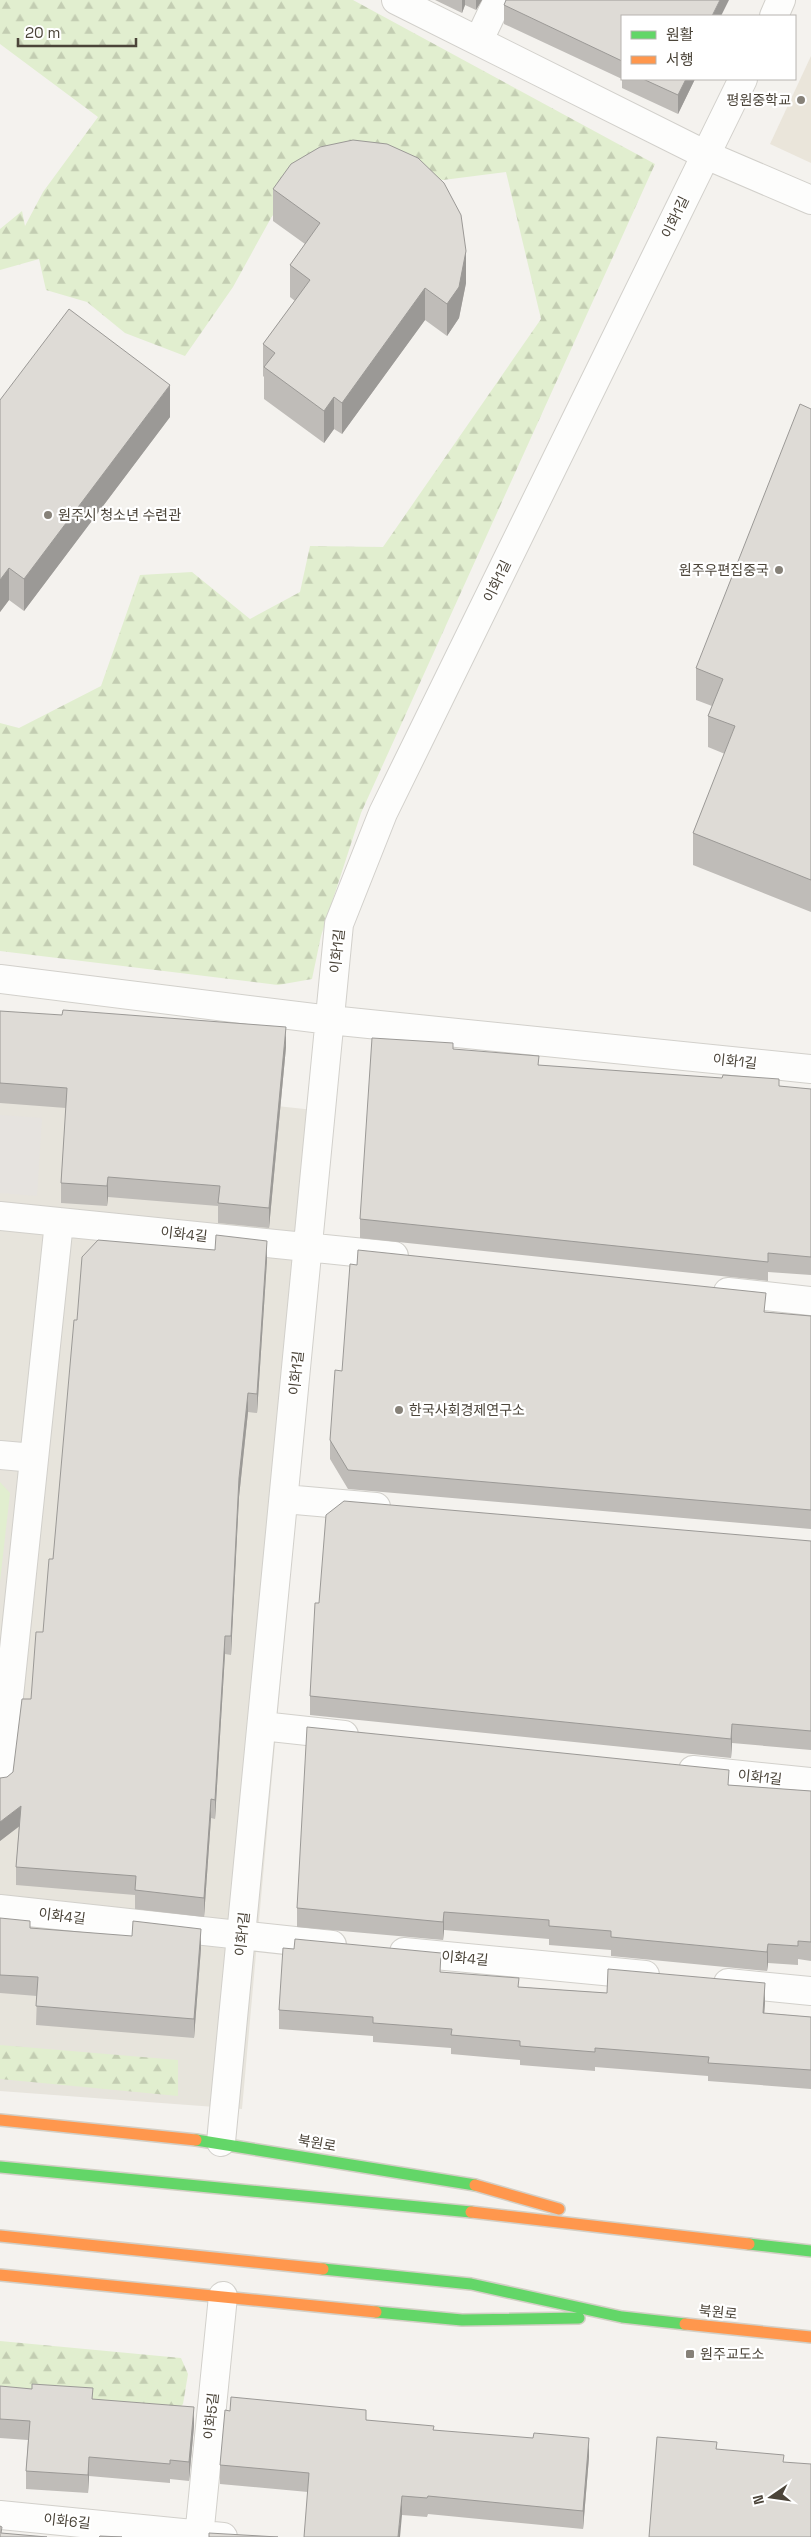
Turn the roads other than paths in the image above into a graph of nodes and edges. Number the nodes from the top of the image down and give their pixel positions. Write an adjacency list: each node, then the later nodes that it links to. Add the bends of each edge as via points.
1 (396, 0): 5 (street)
2 (498, 0): 5 (street)
3 (781, 0): 4 (street)
4 (774, 15)
5 (479, 40): 7 (street)
6 (743, 80): 7 (street, 이화1길)
7 (706, 155): 8 (street); 10 (street, 이화1길, via 383,813 339,924)
8 (811, 200)
9 (0, 980): 10 (street, 이화1길)
10 (330, 1020): 11 (street, 이화1길); 14 (street, 이화1길)
11 (811, 1069)
12 (0, 1216): 13 (street, 이화4길)
13 (59, 1222): 14 (street, 이화4길); 19 (street)
14 (308, 1246): 15 (street); 20 (street, 이화1길)
15 (417, 1258)
16 (702, 1289): 17 (street)
17 (811, 1300)
18 (0, 1455): 19 (street)
19 (34, 1458): 22 (street)
20 (284, 1499): 21 (street); 23 (street, 이화1길)
21 (403, 1510)
22 (4, 1697): 26 (street)
23 (262, 1726): 24 (street); 29 (street, 이화1길)
24 (370, 1737)
25 (664, 1767): 27 (street, 이화1길)
26 (0, 1782)
27 (811, 1782)
28 (0, 1909): 29 (street, 이화4길)
29 (241, 1936): 30 (street, 이화4길); 34 (street, 이화1길)
30 (674, 1978)
31 (703, 1981): 32 (street)
32 (811, 1991)
33 (0, 2120): 34 (street, 북원로)
34 (221, 2142): 36 (street, 북원로, via 486,2187)
35 (0, 2167): 36 (street, 북원로)
36 (623, 2229): 38 (street, 북원로)
37 (0, 2236): 41 (street, 북원로, via 471,2284)
38 (811, 2251)
39 (0, 2275): 40 (street, 북원로)
40 (222, 2296): 41 (street, 북원로, via 462,2320); 44 (street, 이화5길)
41 (622, 2317): 42 (street, 북원로)
42 (811, 2337)
43 (0, 2514): 44 (street, 이화6길)
44 (207, 2536)

